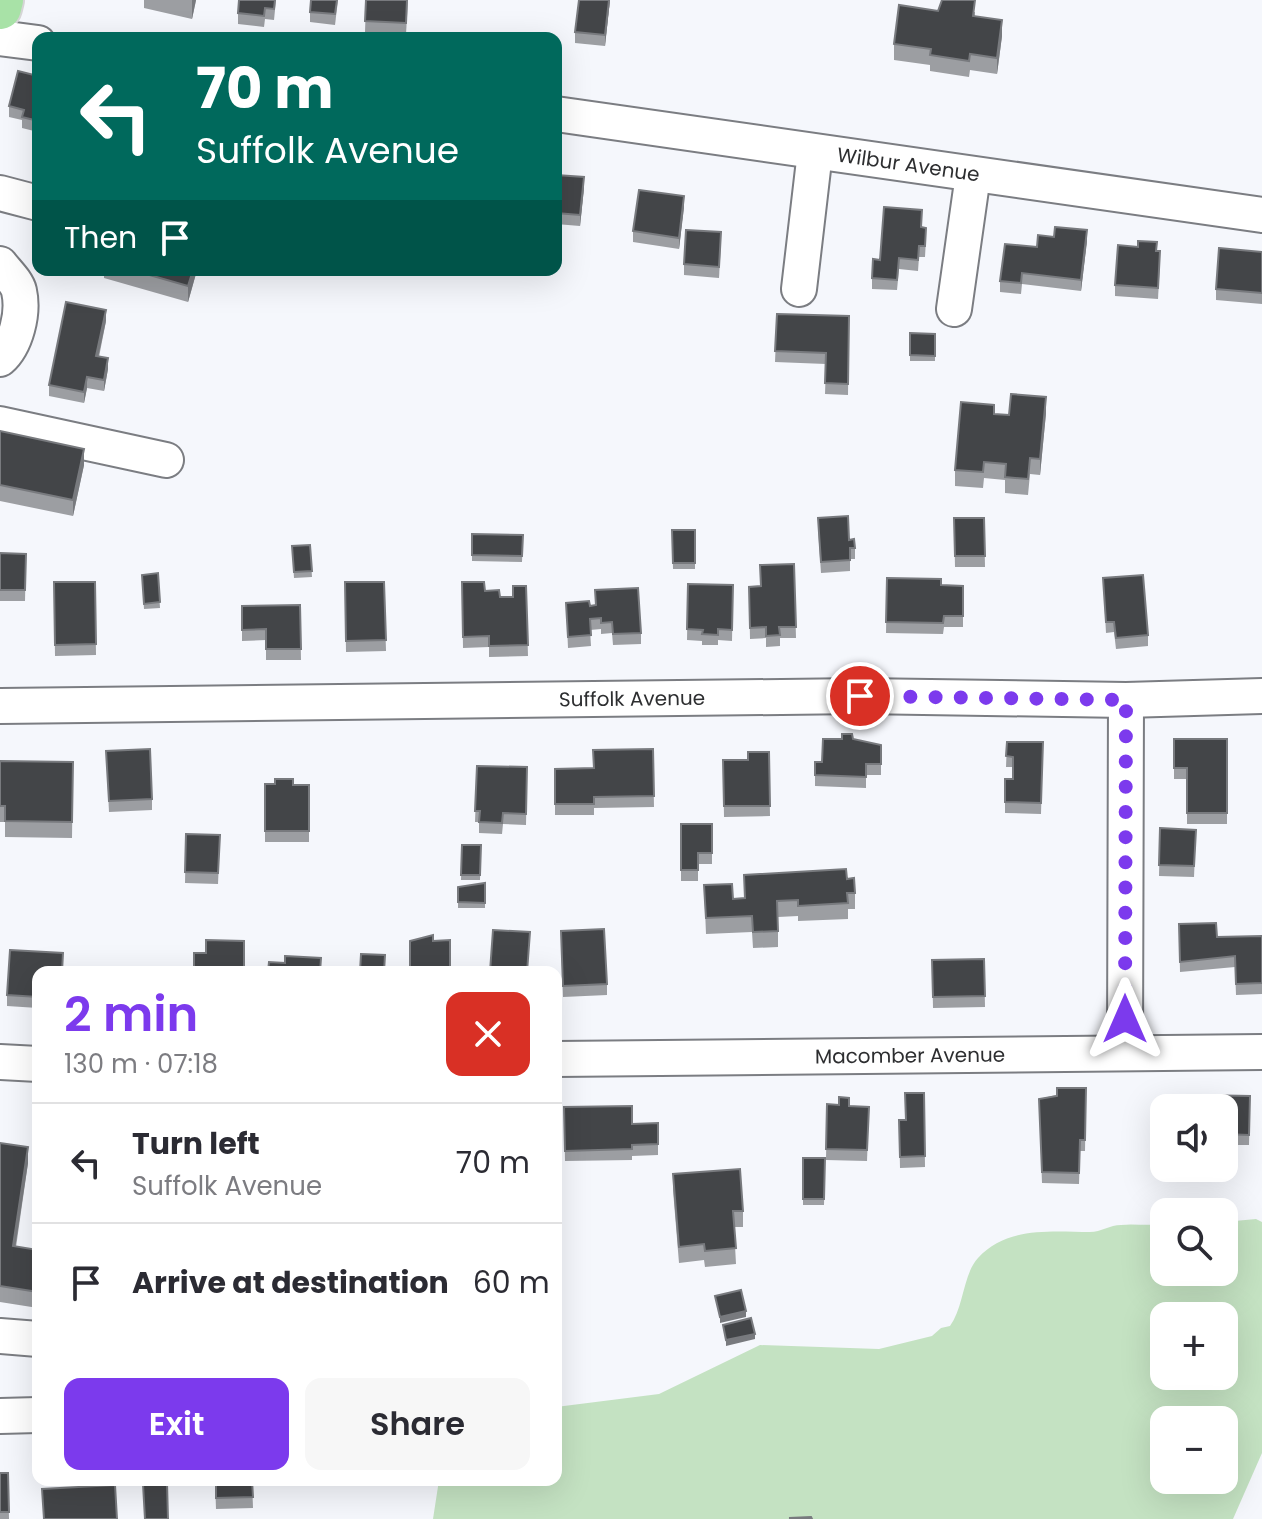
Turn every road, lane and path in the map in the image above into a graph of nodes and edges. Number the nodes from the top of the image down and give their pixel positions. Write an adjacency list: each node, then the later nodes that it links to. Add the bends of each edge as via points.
1 (2, 0): 2 (main road)
2 (0, 8)
3 (0, 38): 4 (street)
4 (32, 42)
5 (562, 115): 6 (street, Wilbur Avenue)
6 (815, 152): 7 (street, Wilbur Avenue); 12 (street)
7 (973, 175): 10 (street, Wilbur Avenue); 13 (street)
8 (0, 193): 9 (street)
9 (32, 201)
10 (1262, 215)
11 (0, 264): 14 (street, via 19,289 19,319 9,351)
12 (799, 289)
13 (954, 309)
14 (0, 359)
15 (0, 424): 16 (street)
16 (166, 460)
17 (1262, 696): 18 (street, Suffolk Avenue)
18 (1126, 700): 19 (street, Suffolk Avenue, via 860,696); 20 (street)
19 (0, 706)
20 (1125, 1051): 21 (street, Macomber Avenue); 22 (street, Macomber Avenue)
21 (1262, 1052)
22 (562, 1059)
23 (0, 1062): 24 (street)
24 (32, 1064)
25 (0, 1336): 26 (street)
26 (32, 1339)
27 (32, 1415): 28 (street)
28 (0, 1416)

